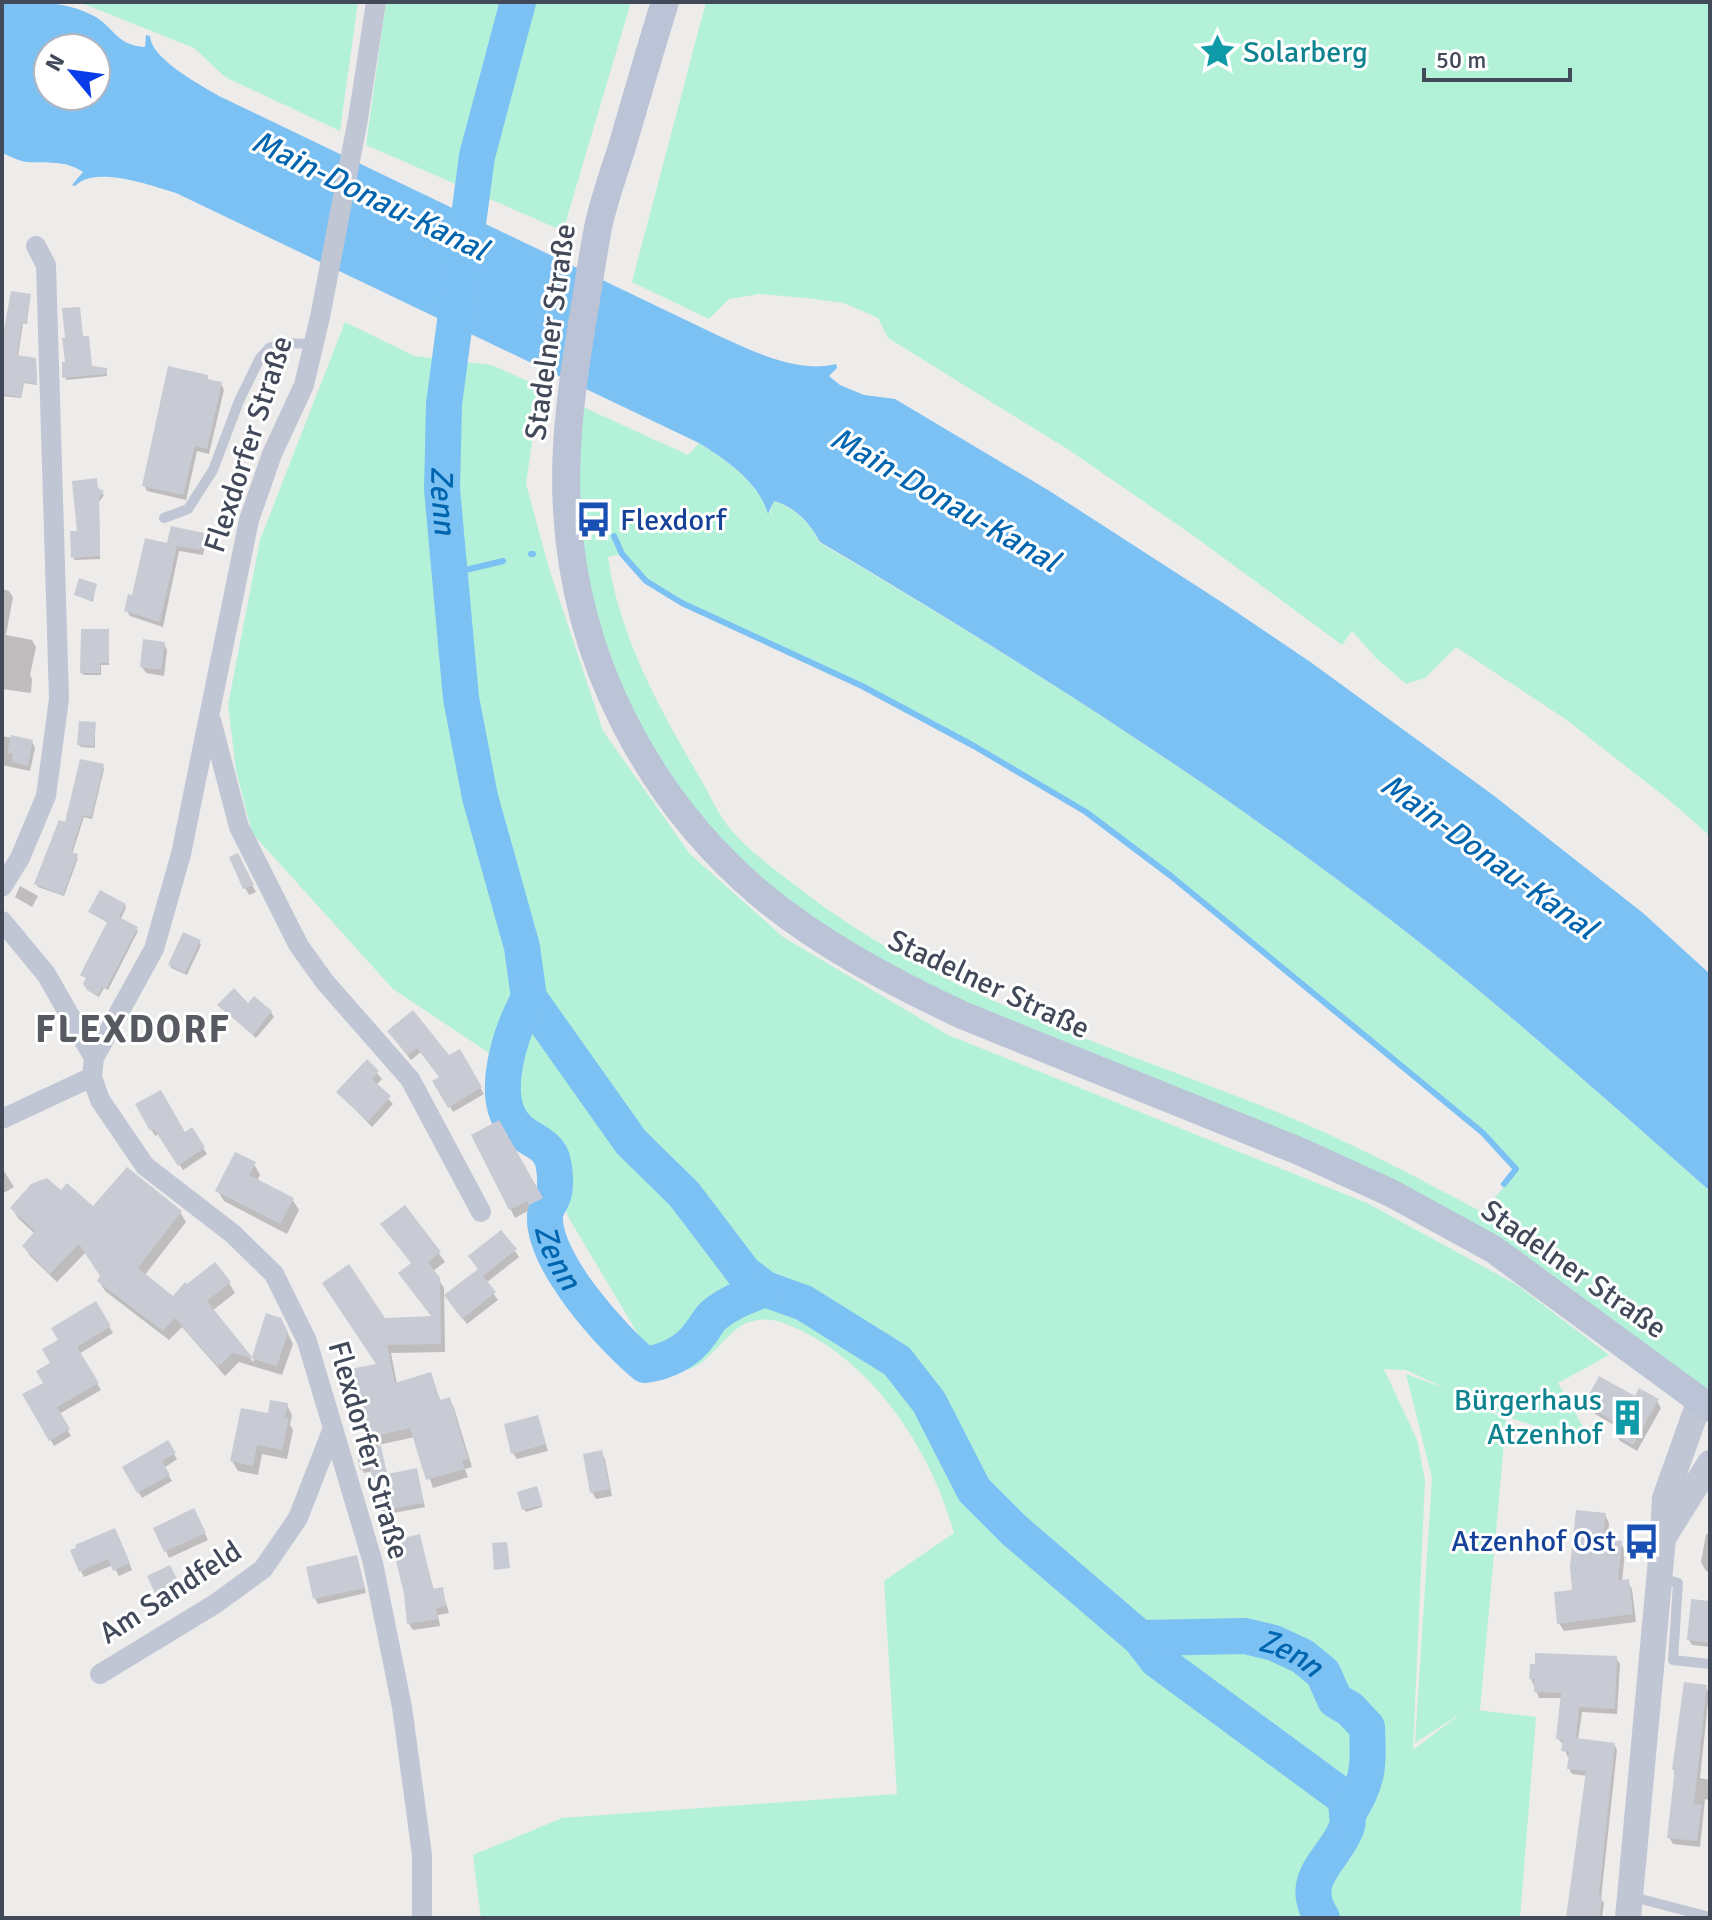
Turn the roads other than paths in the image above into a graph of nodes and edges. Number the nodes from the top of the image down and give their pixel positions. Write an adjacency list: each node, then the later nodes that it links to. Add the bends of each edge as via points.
1 (376, 2): 4 (street, Flexdorfer Straße)
2 (665, 2): 12 (main road, Stadelner Straße, via 599,222 570,400 566,465 571,555 586,629 611,696 668,797 760,894 865,965 962,1015 1391,1193 1493,1249)
3 (36, 246): 7 (street, via 46,265 59,699 46,796)
4 (313, 344): 5 (lane, via 281,343 260,358 213,470 188,509); 6 (street, Flexdorfer Straße, via 304,385 249,520)
5 (164, 518)
6 (210, 715): 9 (street, Flexdorfer Straße, via 181,854 154,949); 11 (street, Flexdorfer Straße, via 239,827 299,946 410,1079)
7 (2, 887)
8 (2, 921): 9 (street, Flexdorfer Straße, via 46,974)
9 (93, 1068): 10 (street); 13 (street, Flexdorfer Straße, via 100,1100 145,1166 233,1234 274,1274 307,1341)
10 (2, 1119)
11 (481, 1212)
12 (1705, 1404): 15 (street, Stadelner Straße, via 1665,1498)
13 (333, 1428): 18 (street, Am Sandfeld, via 298,1518 263,1569); 21 (street, Flexdorfer Straße, via 373,1563 402,1707 422,1855)
14 (1710, 1463): 15 (street, Stadelner Straße)
15 (1663, 1538): 16 (street, Stadelner Straße)
16 (1659, 1578): 17 (lane, via 1678,1583 1673,1660); 19 (street, Stadelner Straße)
17 (1710, 1664)
18 (100, 1674)
19 (1630, 1907): 20 (lane)
20 (1710, 1917)
21 (422, 1918)

